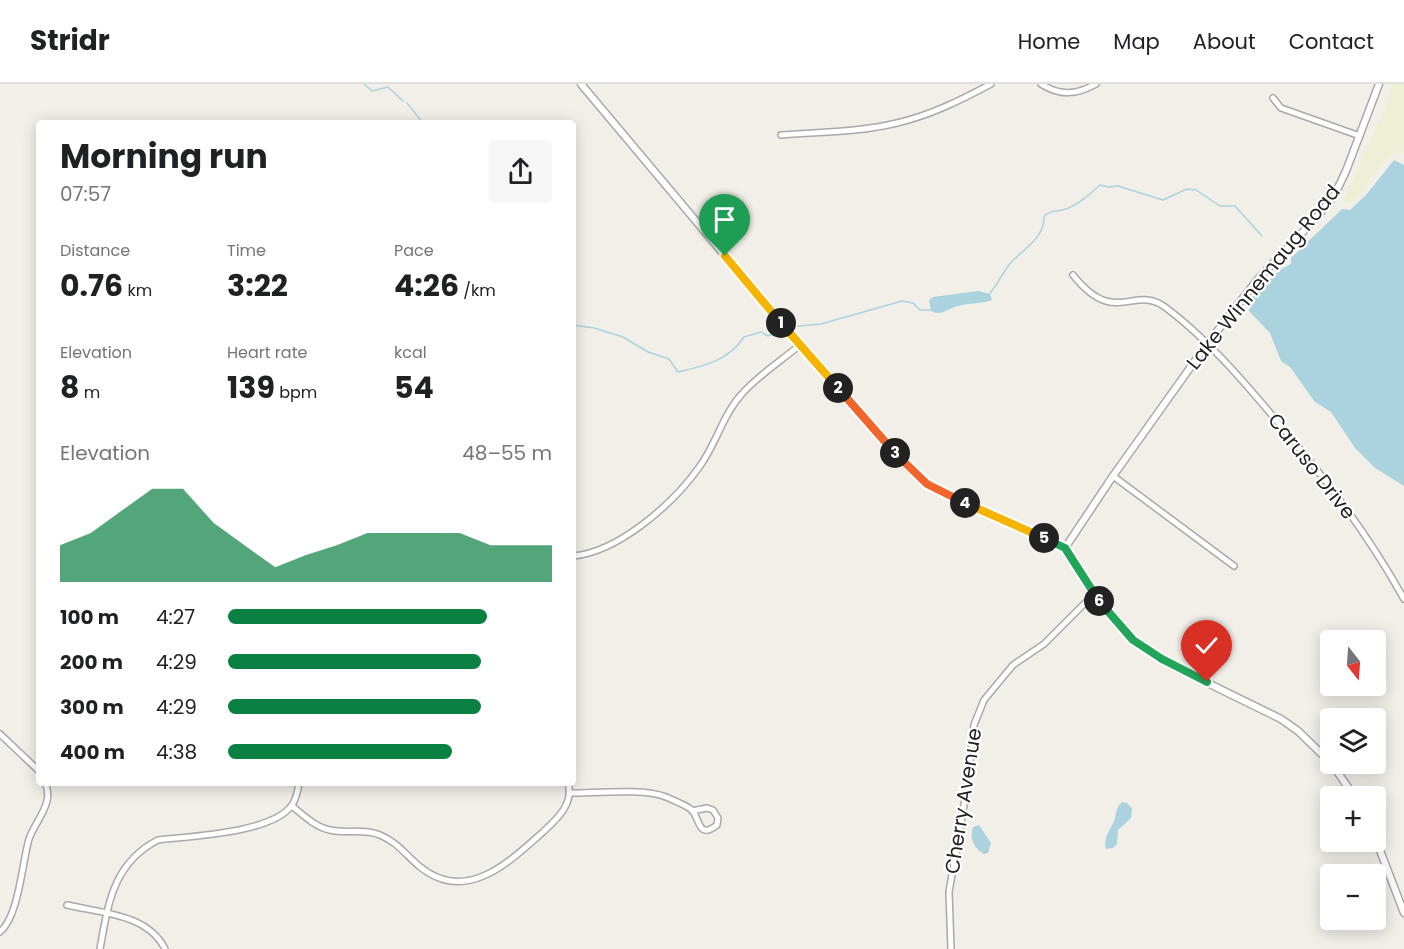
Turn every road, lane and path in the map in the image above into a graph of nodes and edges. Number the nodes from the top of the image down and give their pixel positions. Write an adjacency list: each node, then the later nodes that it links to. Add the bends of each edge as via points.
1 (581, 84): 11 (street)
2 (992, 84): 7 (street, via 944,107 896,123)
3 (1041, 84): 4 (street, via 1064,94 1084,91)
4 (1096, 84)
5 (1379, 84): 8 (street, Lake Winnemaug Road)
6 (1273, 98): 8 (street, via 1281,108)
7 (781, 135)
8 (1360, 136): 10 (street, Lake Winnemaug Road, via 1334,196 1258,279)
9 (1073, 275): 10 (street, Caruso Drive, via 1086,291 1103,302 1159,303)
10 (1207, 344): 12 (street, Lake Winnemaug Road); 17 (street, Caruso Drive, via 1251,389 1346,506)
11 (800, 345): 13 (street, via 906,466 927,484); 14 (street, via 741,395 700,466 654,515 616,543)
12 (1113, 476): 13 (street, Lake Winnemaug Road); 15 (street)
13 (1065, 548): 16 (street)
14 (576, 556)
15 (1234, 566)
16 (1094, 594): 19 (street, via 1133,640 1150,652 1281,719); 34 (street, Cherry Avenue, via 1044,644 1012,665 984,700 974,725 949,892)
17 (1404, 598)
18 (0, 734): 20 (street)
19 (1320, 752)
20 (36, 768)
21 (46, 786): 31 (street, via 46,807 30,837 10,919)
22 (298, 786): 25 (street)
23 (569, 786): 24 (street)
24 (571, 793): 25 (street, via 566,808 504,867 468,880 434,875 382,836 318,827); 26 (street, via 664,796)
25 (292, 806): 30 (street, via 257,827 158,840 144,848 114,885)
26 (692, 811): 26 (street, via 705,830 717,825 713,810)
27 (1381, 852): 29 (street)
28 (67, 905): 30 (street)
29 (1404, 913)
30 (106, 915): 32 (street); 33 (street, via 138,921 151,930)
31 (0, 932)
32 (100, 949)
33 (165, 949)
34 (951, 949)

